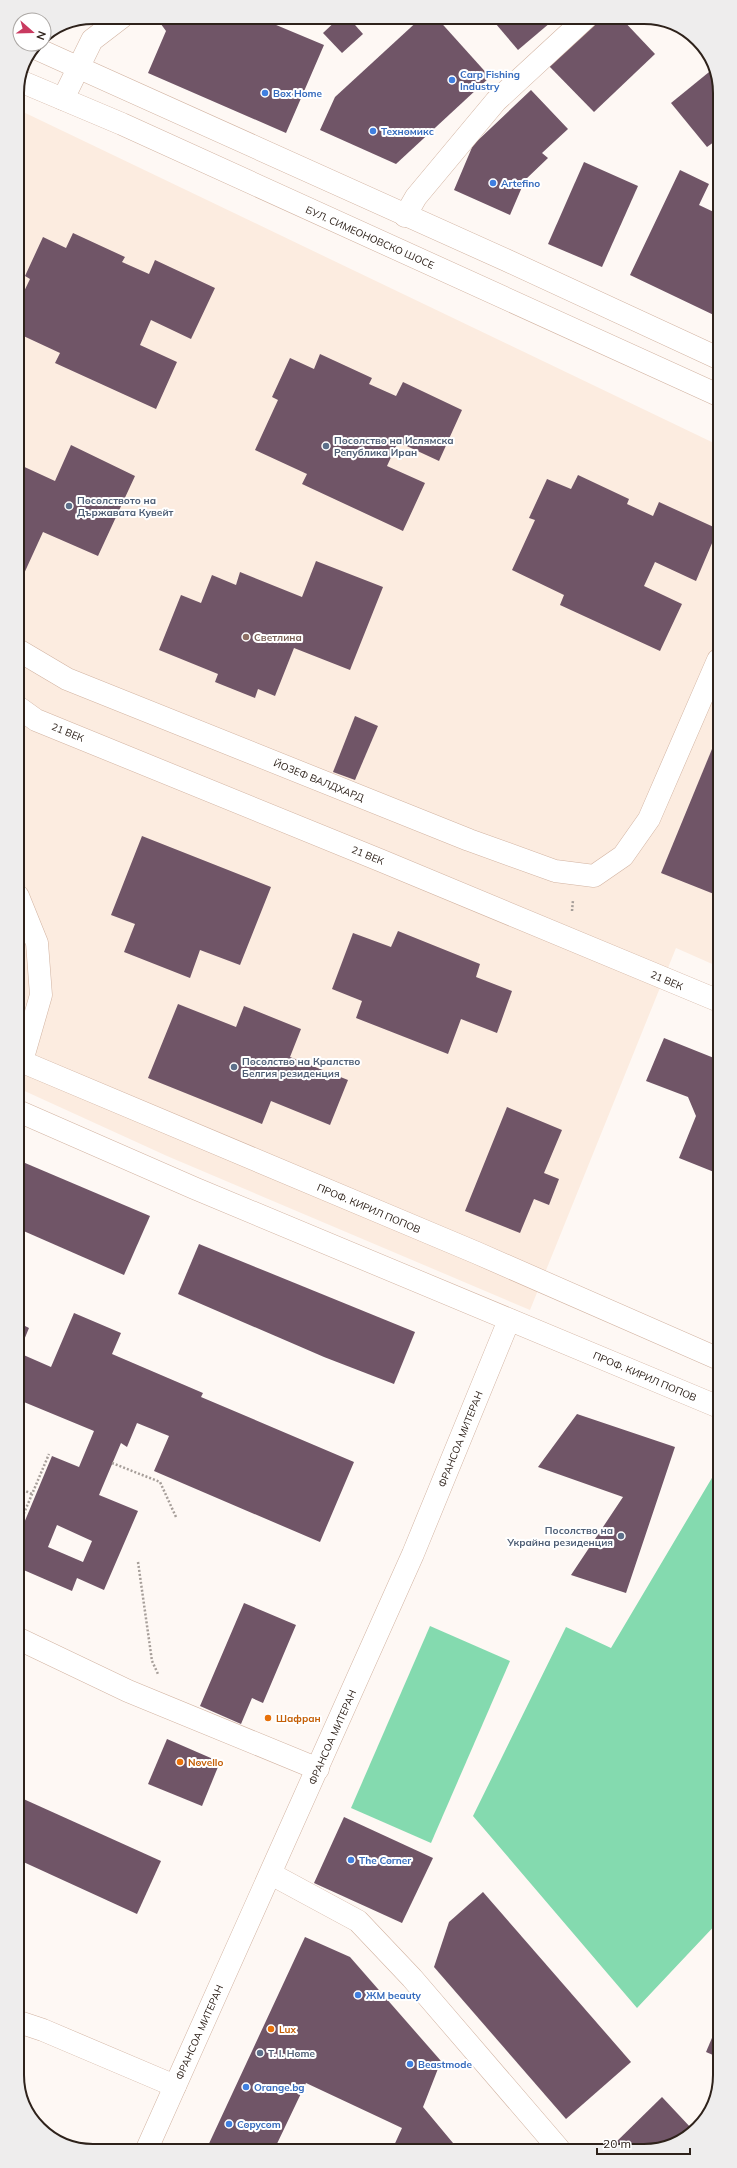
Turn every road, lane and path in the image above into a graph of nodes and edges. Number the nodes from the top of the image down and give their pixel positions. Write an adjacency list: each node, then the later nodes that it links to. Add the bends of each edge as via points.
1 (113, 24): 4 (street, via 92,40)
2 (579, 24): 7 (street, via 496,100 416,197)
3 (43, 52): 4 (street)
4 (77, 68): 6 (street); 7 (street)
5 (25, 83): 6 (street, БУЛ. СИМЕОНОВСКО ШОСЕ)
6 (63, 99): 9 (street, БУЛ. СИМЕОНОВСКО ШОСЕ)
7 (406, 216): 8 (street)
8 (713, 356)
9 (713, 393)
10 (24, 654): 11 (street, ЙОЗЕФ ВАЛДХАРД, via 67,679 468,840 555,871 594,876 623,856 650,819)
11 (713, 672)
12 (27, 718): 14 (street, 21 ВЕК)
13 (24, 911): 15 (street, via 37,943 41,995)
14 (713, 999)
15 (24, 1048)
16 (24, 1063): 19 (street, ПРОФ. КИРИЛ ПОПОВ, via 477,1253)
17 (24, 1114): 18 (street, ПРОФ. КИРИЛ ПОПОВ)
18 (509, 1320): 20 (street, ПРОФ. КИРИЛ ПОПОВ); 30 (street, ФРАНСОА МИТЕРАН, via 414,1554)
19 (713, 1356)
20 (713, 1405)
21 (49, 1454): 24 (path)
22 (112, 1463): 26 (path, via 160,1482)
23 (24, 1490): 24 (path)
24 (32, 1494): 25 (path)
25 (24, 1513)
26 (176, 1517)
27 (138, 1562): 29 (path, via 152,1661)
28 (24, 1641): 29 (street, via 128,1691)
29 (173, 1709): 30 (street)
30 (318, 1769): 31 (street, ФРАНСОА МИТЕРАН)
31 (270, 1874): 33 (street, ФРАНСОА МИТЕРАН); 35 (street, via 358,1921 412,1978)
32 (24, 2024): 33 (street)
33 (175, 2086): 34 (street, ФРАНСОА МИТЕРАН)
34 (149, 2144)
35 (555, 2144)

